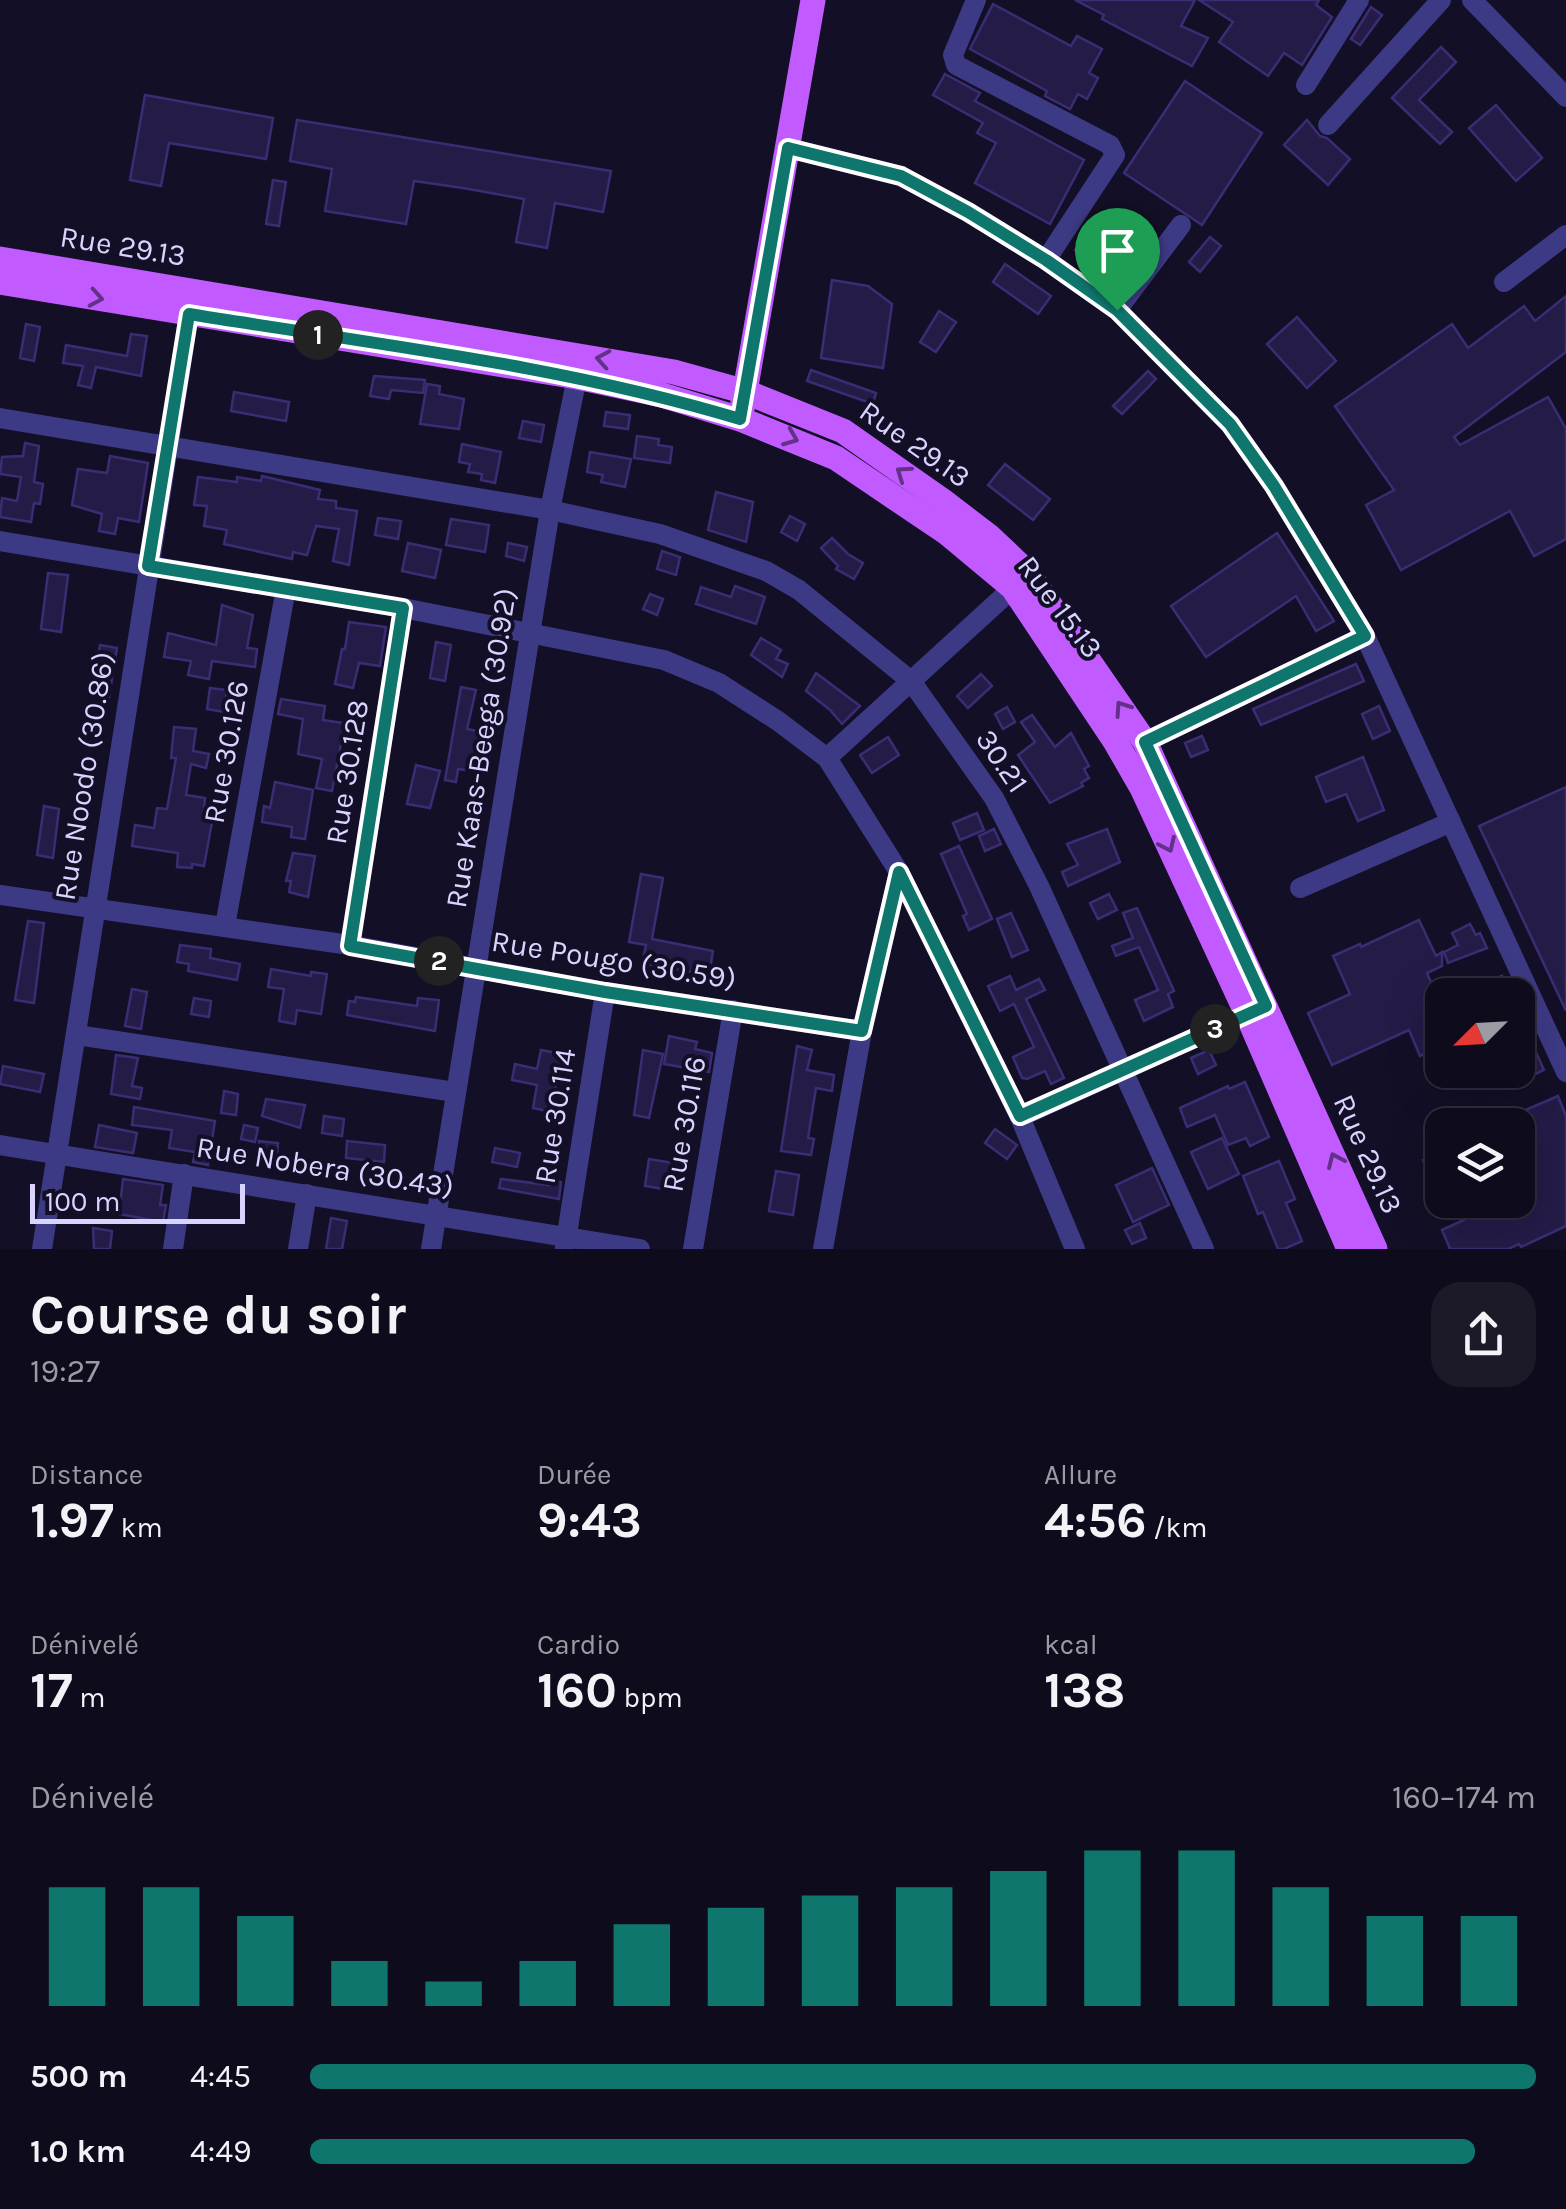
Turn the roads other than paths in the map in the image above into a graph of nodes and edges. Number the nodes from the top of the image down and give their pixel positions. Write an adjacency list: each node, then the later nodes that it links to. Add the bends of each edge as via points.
1 (812, 0): 9 (main road)
2 (976, 0): 13 (street, via 953,54 956,65 1110,145 1114,154)
3 (1359, 0): 6 (street)
4 (1441, 0): 8 (street)
5 (1472, 0): 7 (street)
6 (1306, 85)
7 (1566, 97)
8 (1328, 125)
9 (788, 148): 13 (street, via 901,176); 19 (main road)
10 (1181, 225): 16 (street)
11 (1566, 235): 15 (street)
12 (0, 260): 19 (main road, Rue 29.13, one-way to 12, via 624,362)
13 (1046, 260): 16 (street)
14 (0, 282): 17 (main road, Rue 15.13, one-way to 17)
15 (1504, 282)
16 (1117, 310): 30 (street, via 1230,424)
17 (189, 314): 18 (main road, Rue 15.13); 22 (street, Rue Noodo (30.86))
18 (577, 377): 21 (main road, Rue 15.13); 23 (street, Rue Kaas-Beega (30.92))
19 (746, 392): 21 (main road); 32 (main road, Rue 29.13, one-way to 19, via 1028,573 1000,546 843,431)
20 (0, 418): 22 (street, 30.21)
21 (740, 419): 27 (main road, Rue 15.13, one-way to 27, via 836,458 947,533)
22 (166, 446): 23 (street, 30.21); 25 (street, Rue Noodo (30.86))
23 (550, 510): 29 (street, Rue Kaas-Beega (30.92)); 31 (street, 30.21 / 30.21, via 660,534 766,571 839,620)
24 (0, 541): 25 (street)
25 (148, 566): 26 (street); 38 (street, Rue Noodo (30.86))
26 (286, 588): 28 (street); 39 (street, Rue 30.126)
27 (1013, 588): 31 (street); 44 (main road, Rue 15.13, one-way to 44, via 1116,741)
28 (403, 608): 29 (street); 40 (street, Rue 30.128)
29 (532, 632): 33 (street, via 664,660 719,683); 41 (street, Rue Kaas-Beega (30.92))
30 (1365, 636): 32 (street); 34 (street)
31 (910, 681): 33 (street); 47 (street, 30.21 / 30.21, via 994,798)
32 (1145, 742): 44 (main road, Rue 29.13)
33 (827, 758): 35 (street)
34 (1451, 822): 36 (street); 48 (street)
35 (899, 872): 45 (street); 50 (street)
36 (1300, 888)
37 (0, 895): 38 (street, Rue Pougo (30.59))
38 (94, 908): 39 (street, Rue Pougo (30.59)); 46 (street, Rue Noodo (30.86))
39 (225, 926): 40 (street, Rue Pougo (30.59))
40 (350, 946): 41 (street, Rue Pougo (30.59))
41 (475, 968): 42 (street, Rue Pougo (30.59)); 49 (street, Rue Kaas-Beega (30.92))
42 (605, 992): 43 (street, Rue Pougo (30.59)); 56 (street, Rue 30.114)
43 (733, 1010): 45 (street, Rue Pougo (30.59)); 62 (street, Rue 30.116)
44 (1257, 1010): 47 (street); 66 (main road, Rue 15.13); 67 (main road, Rue 29.13, one-way to 44)
45 (862, 1031): 63 (street)
46 (77, 1035): 49 (street); 52 (street, Rue Noodo (30.86))
47 (1124, 1069): 50 (street); 65 (street, 30.21 / 30.21)
48 (1566, 1072)
49 (456, 1092): 55 (street, Rue Kaas-Beega (30.92))
50 (1020, 1116): 64 (street)
51 (0, 1146): 52 (street, Rue Nobera (30.43))
52 (58, 1154): 53 (street, Rue Nobera (30.43)); 57 (street, Rue Noodo (30.86))
53 (184, 1174): 54 (street, Rue Nobera (30.43)); 58 (street)
54 (308, 1194): 55 (street, Rue Nobera (30.43)); 59 (street)
55 (436, 1214): 56 (street, Rue Nobera (30.43)); 60 (street, Rue Kaas-Beega (30.92))
56 (565, 1243): 61 (street, Rue Nobera (30.43))
57 (42, 1249)
58 (173, 1249)
59 (298, 1249)
60 (430, 1249)
61 (640, 1249)
62 (693, 1249)
63 (823, 1249)
64 (1074, 1249)
65 (1204, 1249)
66 (1349, 1249)
67 (1375, 1249)

